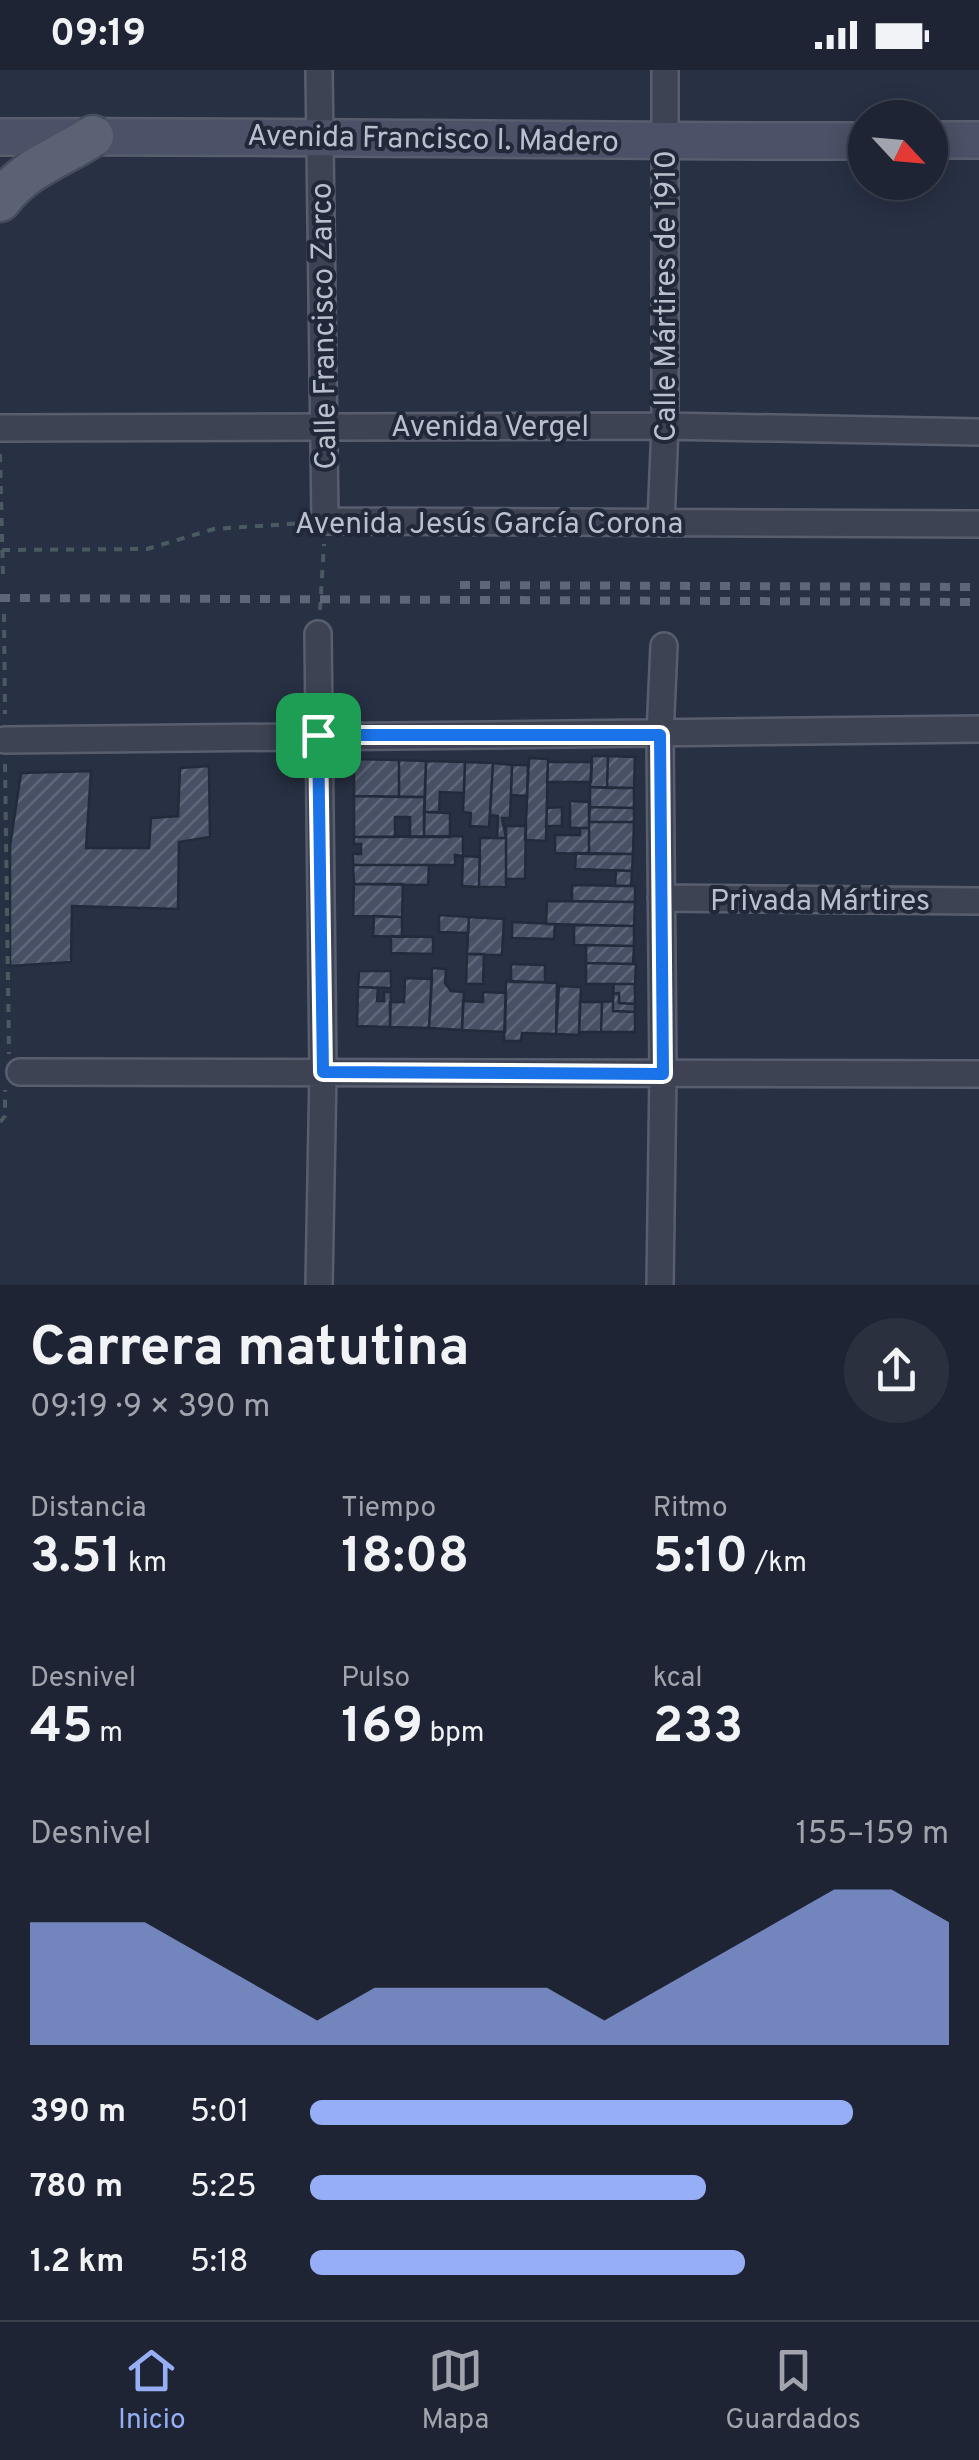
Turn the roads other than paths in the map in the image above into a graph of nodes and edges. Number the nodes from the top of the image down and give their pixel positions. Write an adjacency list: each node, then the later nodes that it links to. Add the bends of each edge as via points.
1 (319, 70): 4 (street, Calle Francisco Zarco)
2 (665, 70): 9 (street, Calle Mártires de 1910)
3 (93, 136): 4 (main road, Avenida Francisco I. Madero); 5 (main road, Avenida Francisco I. Madero); 10 (main road, via 35,167)
4 (320, 136): 9 (main road, Avenida Francisco I. Madero); 11 (street, Calle Francisco Zarco)
5 (0, 137)
6 (948, 140): 7 (main road)
7 (979, 140)
8 (848, 141): 9 (main road, Avenida Francisco I. Madero)
9 (666, 142): 12 (street, Calle Mártires de 1910)
10 (0, 201)
11 (324, 426): 12 (street, Avenida Vergel); 13 (street, Avenida Vergel); 15 (street, Calle Francisco Zarco)
12 (664, 426): 14 (street, Avenida Vergel); 16 (street, Calle Mártires de 1910)
13 (0, 428)
14 (979, 432)
15 (325, 521): 16 (street, Avenida Jesús García Corona)
16 (661, 522): 17 (street, Avenida Jesús García Corona)
17 (979, 524)
18 (318, 634): 21 (street)
19 (664, 646): 22 (street)
20 (979, 729): 22 (street)
21 (318, 735): 22 (street); 23 (street); 27 (street)
22 (660, 735): 24 (street)
23 (5, 740)
24 (661, 898): 25 (street, Privada Mártires); 28 (street)
25 (979, 901)
26 (20, 1072): 27 (street)
27 (323, 1072): 28 (street); 30 (street)
28 (663, 1074): 29 (street); 31 (street)
29 (979, 1074)
30 (319, 1285)
31 (660, 1285)

